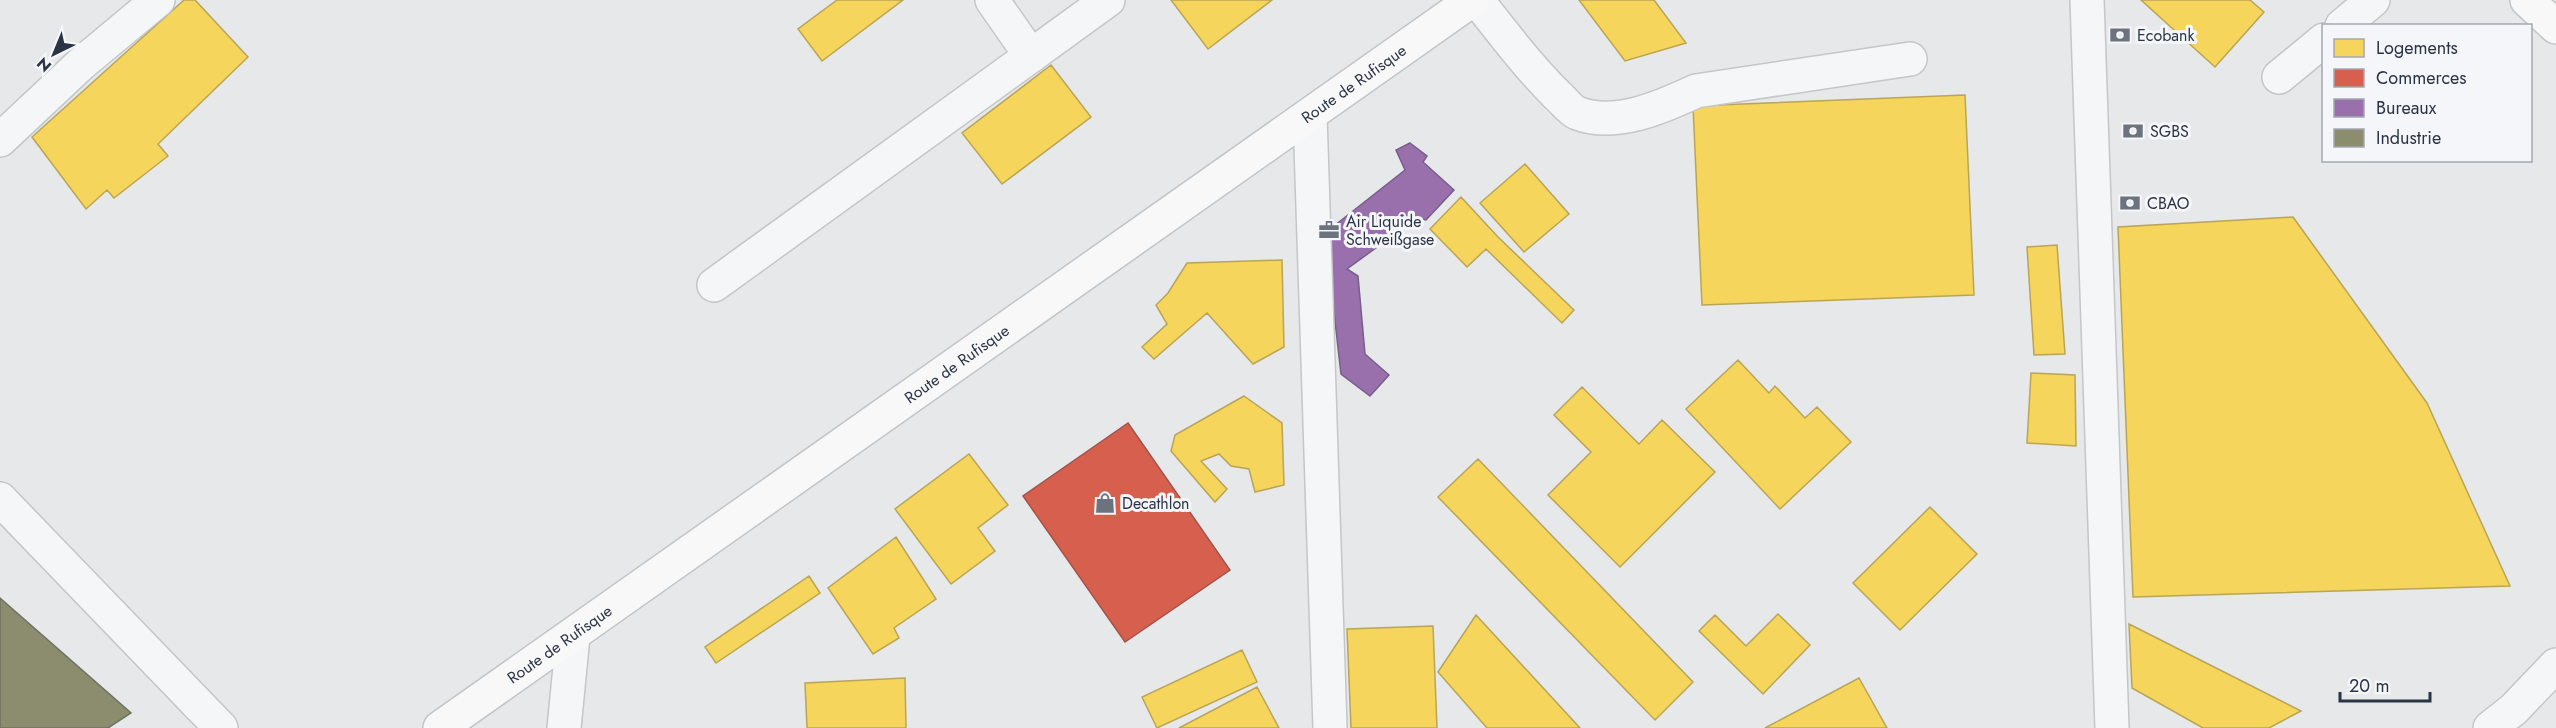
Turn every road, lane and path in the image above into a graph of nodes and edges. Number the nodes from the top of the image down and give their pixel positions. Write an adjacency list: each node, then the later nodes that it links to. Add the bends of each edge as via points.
1 (158, 0): 16 (street, via 81,64)
2 (992, 0): 12 (street)
3 (1108, 0): 12 (street)
4 (1472, 0): 15 (main road, Route de Rufisque)
5 (1477, 0): 13 (street, via 1545,83 1575,112 1594,117 1619,117 1657,108 1696,92)
6 (2087, 0): 25 (street)
7 (2373, 0): 9 (street)
8 (2527, 0): 10 (main road)
9 (2344, 24)
10 (2556, 27)
11 (2322, 42): 14 (street)
12 (1031, 56): 17 (street)
13 (1910, 59)
14 (2279, 77)
15 (1310, 115): 19 (main road, Route de Rufisque); 24 (street)
16 (0, 140)
17 (714, 285)
18 (0, 499): 21 (street)
19 (573, 636): 22 (main road, Route de Rufisque); 23 (street)
20 (2556, 665): 26 (street)
21 (220, 728)
22 (440, 728)
23 (564, 728)
24 (1330, 728)
25 (2112, 728)
26 (2490, 728)

